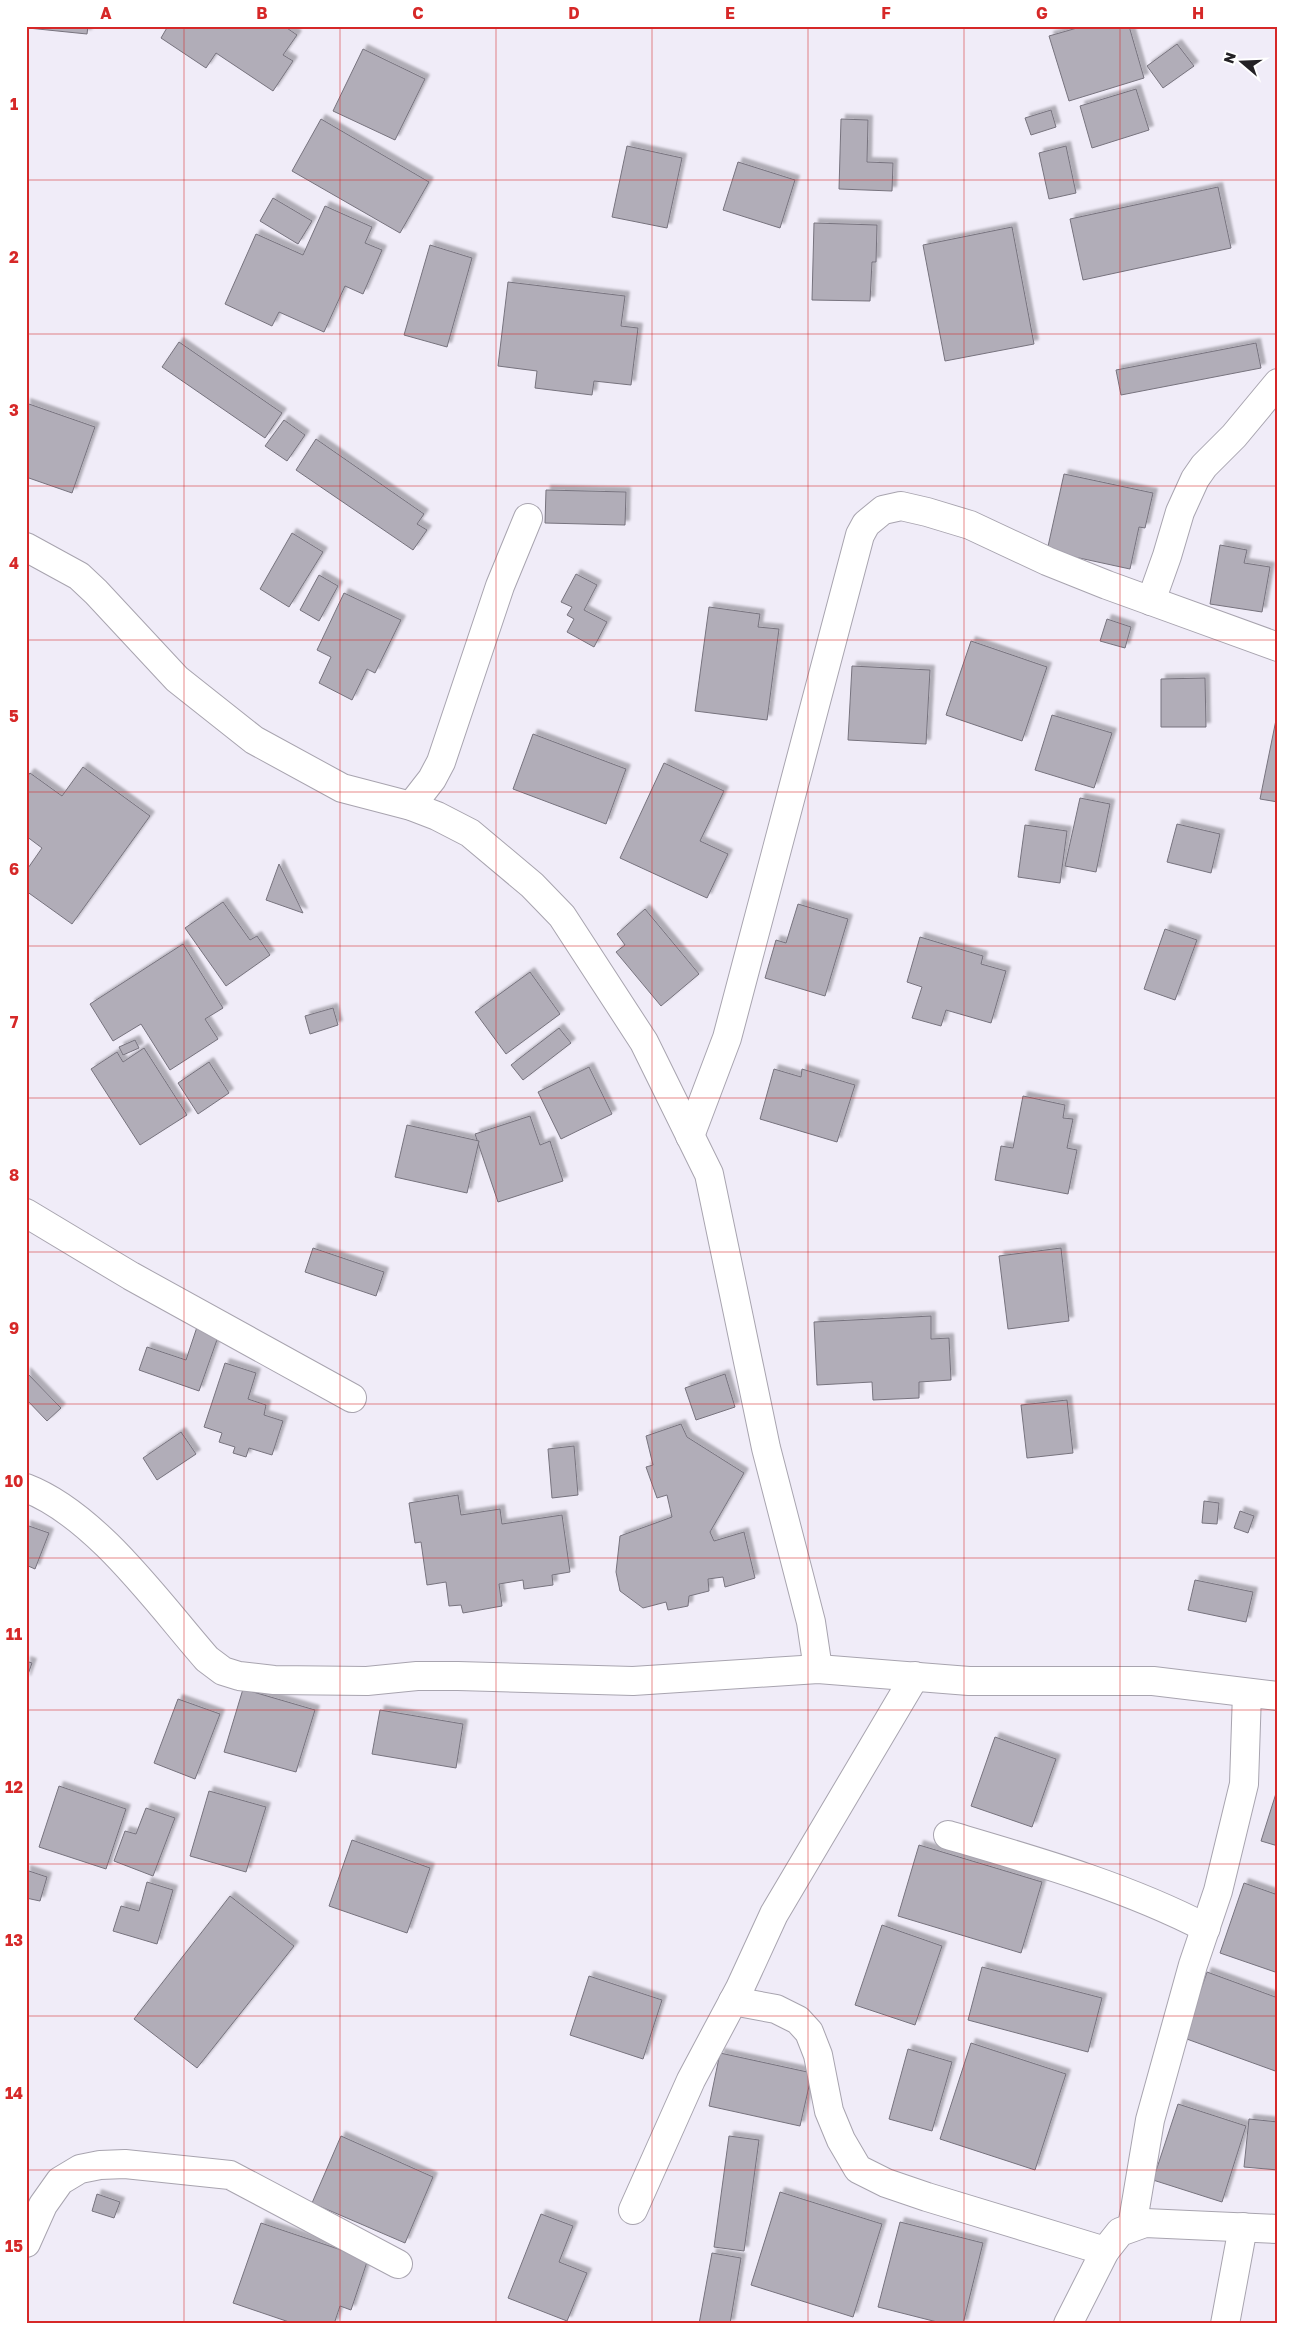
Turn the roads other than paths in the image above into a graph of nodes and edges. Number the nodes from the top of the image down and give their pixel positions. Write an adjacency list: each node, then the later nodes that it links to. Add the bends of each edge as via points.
1 (1278, 384): 4 (street, via 1195,479 1180,512)
2 (528, 518): 6 (street, via 500,586 440,762 432,779)
3 (26, 547): 6 (street, via 79,576 177,679 254,740 342,788)
4 (1151, 601): 5 (street); 7 (street, via 1047,561 970,525 927,512 901,506 884,510 866,524 727,1038)
5 (1278, 647)
6 (411, 806): 7 (street, via 470,833 532,885 562,916 644,1042)
7 (690, 1136): 11 (street, via 709,1174 766,1448 811,1622)
8 (26, 1213): 9 (street, via 131,1276)
9 (352, 1398)
10 (26, 1488): 11 (street, via 43,1495 72,1515 114,1553 207,1659 222,1671 239,1676 283,1680 458,1676 633,1681)
11 (818, 1669): 12 (street)
12 (915, 1676): 13 (street, via 969,1681 1153,1681); 17 (street, via 774,1914)
13 (1247, 1693): 14 (street); 16 (street, via 1244,1784 1232,1842)
14 (1278, 1696)
15 (948, 1835): 16 (street, via 1082,1876 1167,1907)
16 (1206, 1928): 19 (street, via 1150,2120)
17 (733, 2001): 18 (street, via 691,2080); 23 (street, via 776,2009 798,2020 809,2032 818,2055 829,2111 858,2168 927,2197)
18 (632, 2210)
19 (1132, 2227): 20 (street, via 1144,2223); 23 (street, via 1120,2232)
20 (1243, 2227): 21 (street); 26 (street)
21 (1278, 2229)
22 (26, 2243): 24 (street, via 43,2205 60,2181 80,2169 125,2164 230,2175)
23 (1105, 2251): 25 (street)
24 (398, 2264)
25 (1068, 2324)
26 (1225, 2324)

